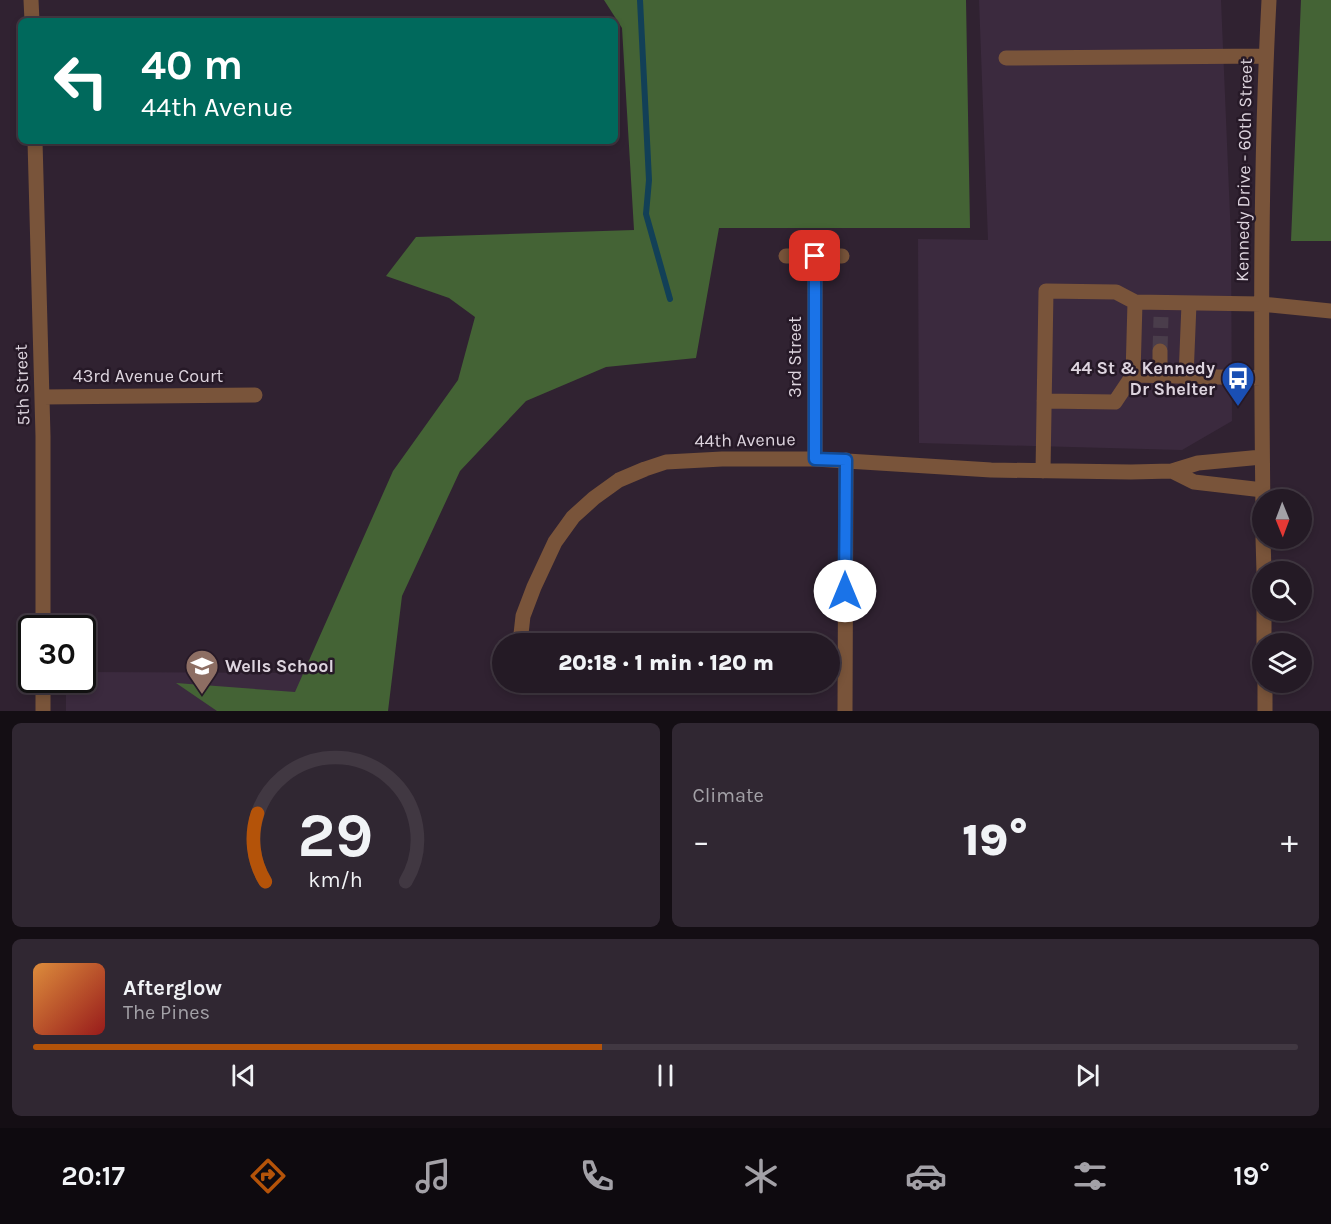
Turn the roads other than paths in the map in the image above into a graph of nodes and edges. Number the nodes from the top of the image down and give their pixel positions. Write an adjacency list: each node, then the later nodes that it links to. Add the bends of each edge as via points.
1 (31, 0): 3 (street)
2 (1269, 0): 4 (street, Kennedy Drive - 60th Street)
3 (32, 18)
4 (1266, 56): 5 (street); 12 (street, Kennedy Drive - 60th Street)
5 (1006, 58)
6 (35, 144): 20 (street, 5th Street)
7 (786, 256): 8 (street)
8 (815, 256): 9 (street); 23 (street, 3rd Street)
9 (842, 256)
10 (1135, 302): 11 (street, via 1161,310); 15 (street); 21 (street, via 1116,292 1046,291)
11 (1189, 304): 12 (street); 17 (street)
12 (1261, 304): 13 (street); 18 (street, Kennedy Drive - 60th Street)
13 (1331, 311)
14 (1160, 351): 16 (street)
15 (1133, 375): 16 (street); 21 (street, via 1115,402)
16 (1160, 376): 17 (street)
17 (1186, 376): 18 (street)
18 (1261, 378): 22 (street, Kennedy Drive - 60th Street)
19 (255, 395): 20 (street, 43rd Avenue Court)
20 (42, 397): 29 (street, 5th Street)
21 (1044, 401): 25 (street)
22 (1262, 457): 26 (street, 44th Avenue, via 1198,463); 28 (street, Kennedy Drive - 60th Street)
23 (815, 459): 24 (street, 44th Avenue); 30 (street, 44th Avenue, via 666,462 619,480 573,517 555,542 523,616)
24 (846, 460): 25 (street, 44th Avenue); 31 (street)
25 (1043, 471): 26 (street, 44th Avenue)
26 (1172, 471): 27 (street, 44th Avenue, via 1194,482)
27 (1254, 489)
28 (1263, 489)
29 (43, 615)
30 (522, 633)
31 (839, 633)
32 (840, 690): 36 (street)
33 (43, 693): 35 (street)
34 (1265, 693): 37 (street)
35 (43, 711)
36 (845, 711)
37 (1265, 711)

